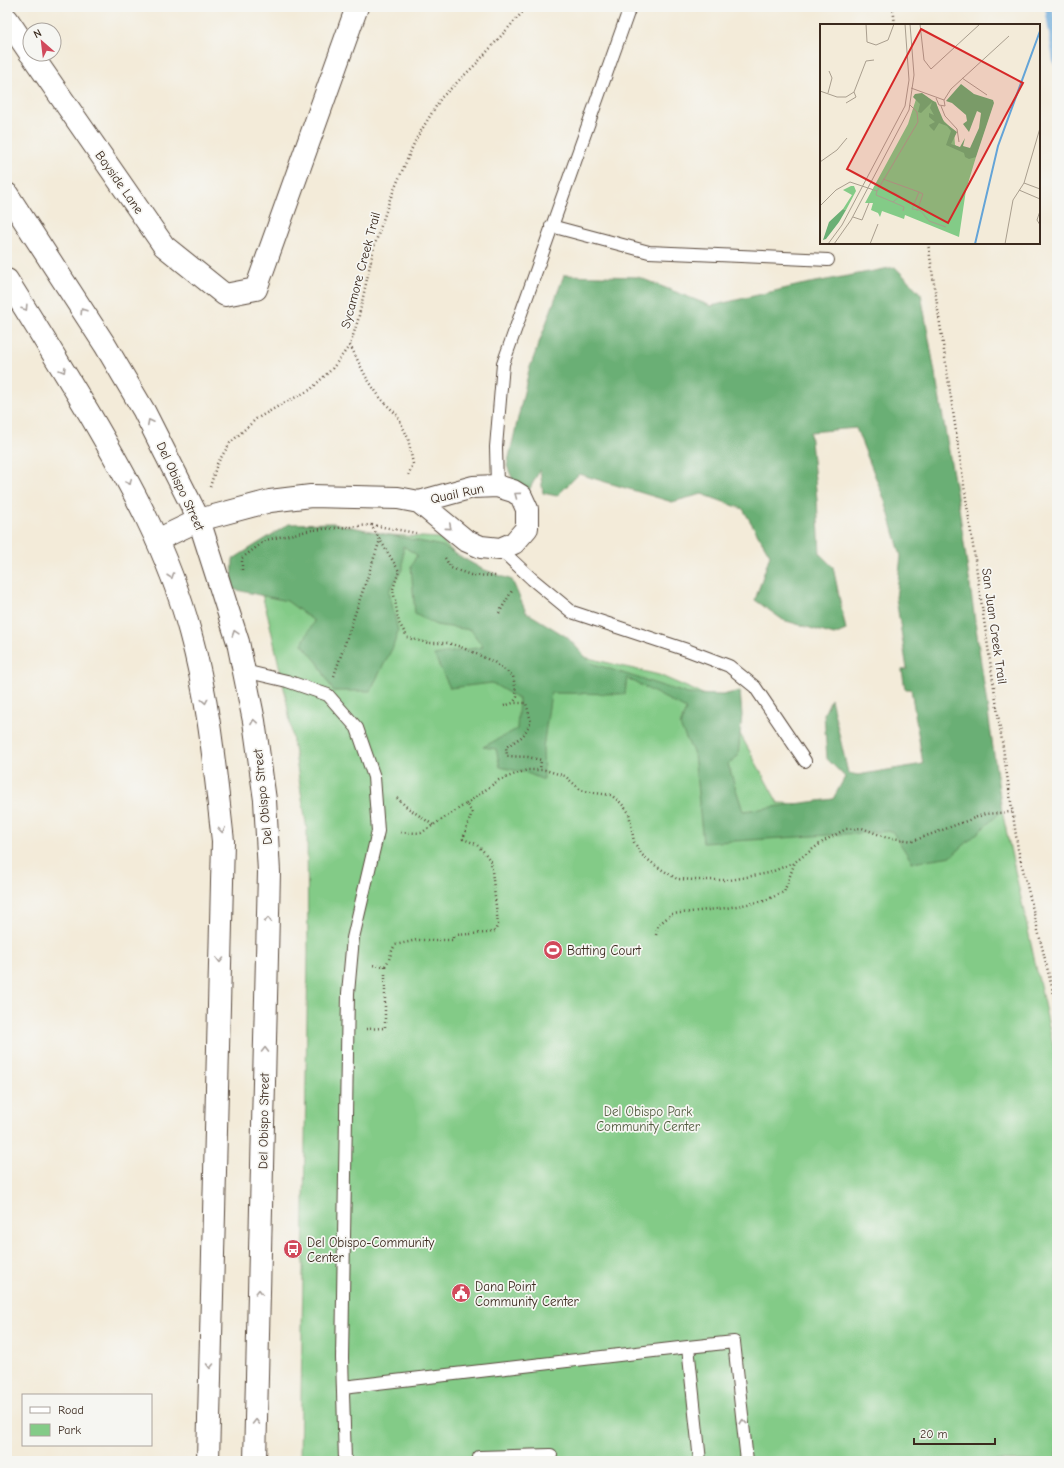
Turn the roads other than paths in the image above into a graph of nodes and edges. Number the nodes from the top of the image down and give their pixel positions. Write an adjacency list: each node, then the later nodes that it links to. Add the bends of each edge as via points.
1 (357, 7): 5 (main road, Bayside Lane, via 256,288 225,295 164,246)
2 (630, 7): 7 (lane)
3 (7, 19): 4 (main road, Bayside Lane)
4 (22, 41)
5 (36, 62)
6 (7, 194): 12 (main road, Del Obispo Street, one-way to 6, via 144,411 105,345)
7 (551, 226): 8 (lane, via 649,252); 10 (lane, via 502,364 496,447)
8 (828, 260)
9 (7, 280): 13 (main road, one-way to 13, via 125,474)
10 (497, 486): 11 (main road, Quail Run, via 473,487); 14 (main road, Quail Run, one-way to 10, via 514,543 527,528 527,509 521,496)
11 (409, 500): 12 (main road, Quail Run, via 311,496 270,501); 14 (main road, Quail Run, one-way to 14, via 465,540 481,547)
12 (200, 520): 13 (main road, Quail Run); 15 (main road, Del Obispo Street, one-way to 12, via 238,642)
13 (157, 540): 20 (main road, one-way to 20, via 192,639 206,703 223,840)
14 (500, 548): 16 (lane, via 572,612 729,666 755,687)
15 (244, 671): 18 (lane, via 287,681 328,695 357,728 374,777 378,831 353,938 348,993); 21 (main road, Del Obispo Street, one-way to 15, via 269,872 265,800)
16 (805, 761)
17 (688, 1347): 18 (lane); 24 (lane); 25 (lane, one-way to 17, via 734,1342)
18 (343, 1387): 22 (lane)
19 (479, 1457): 23 (lane, via 551,1455)
20 (208, 1461)
21 (255, 1461)
22 (345, 1461)
23 (548, 1461)
24 (700, 1461)
25 (747, 1461)

